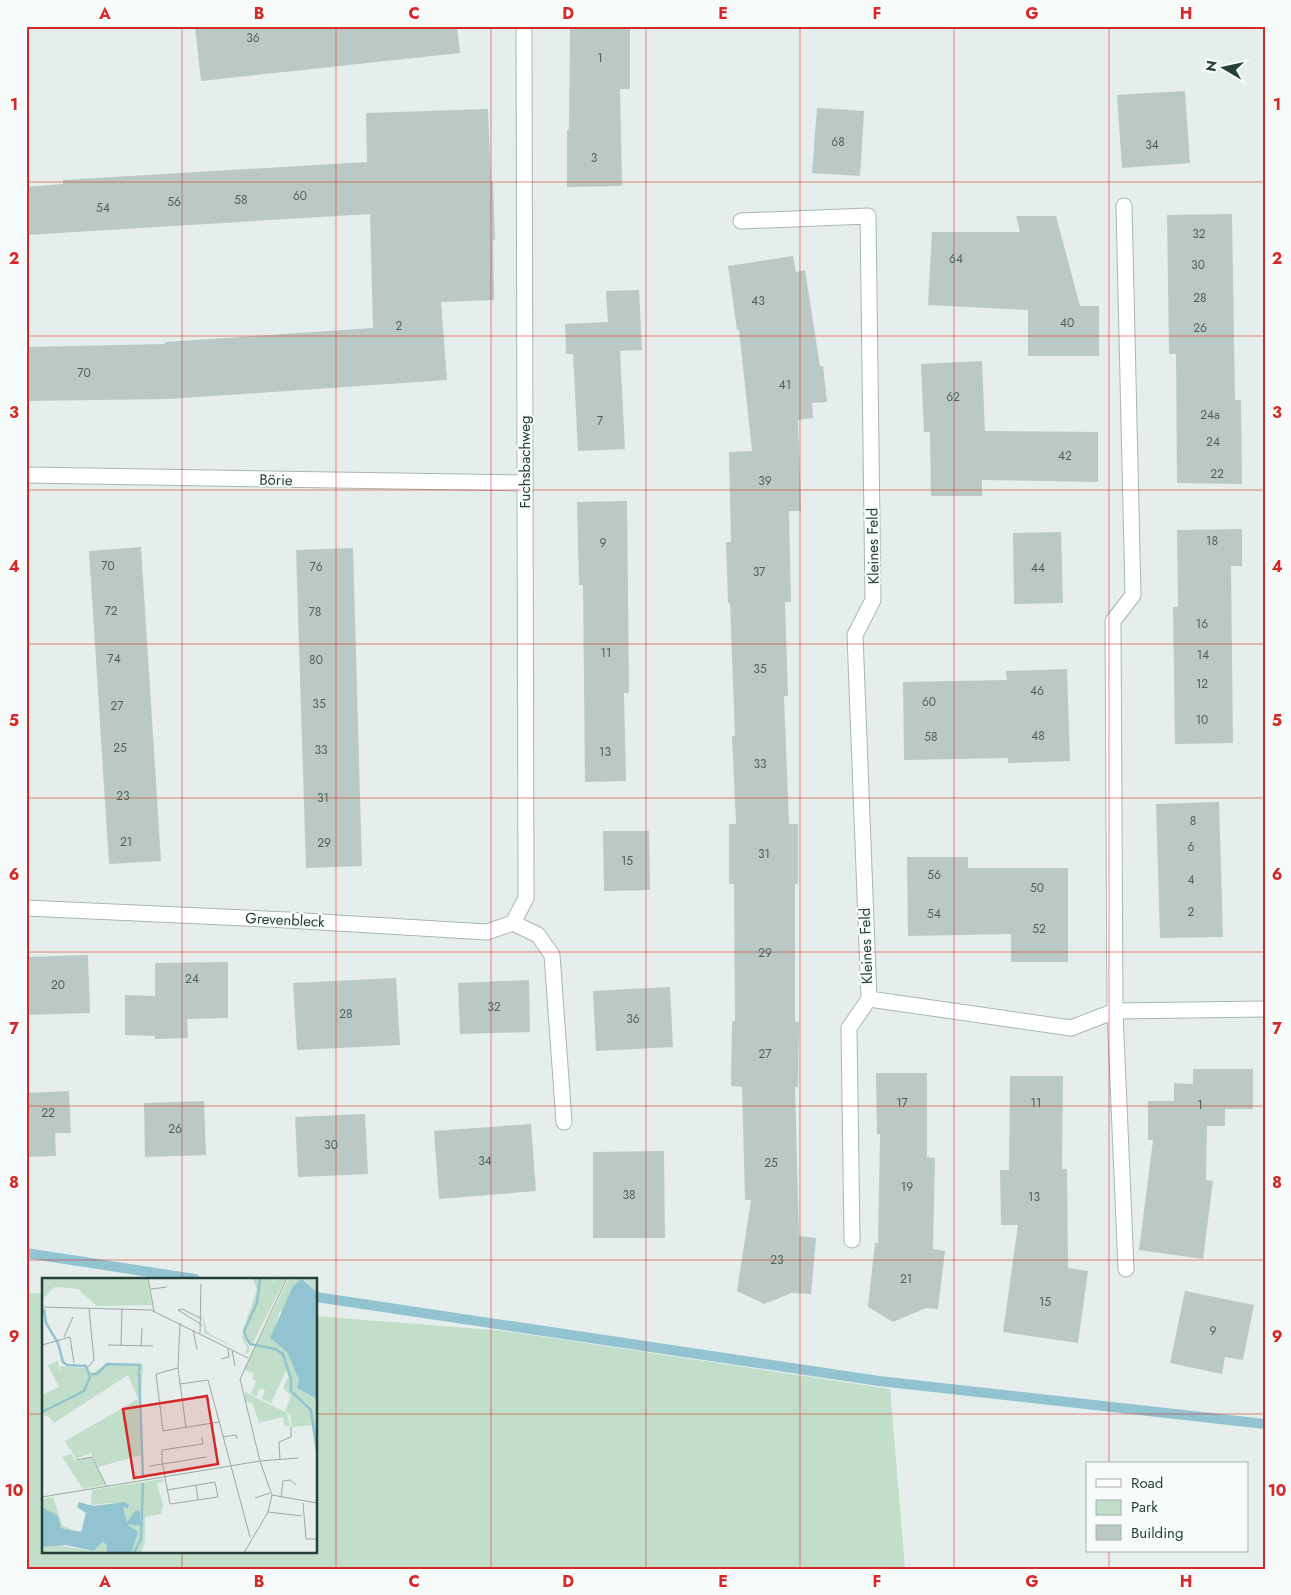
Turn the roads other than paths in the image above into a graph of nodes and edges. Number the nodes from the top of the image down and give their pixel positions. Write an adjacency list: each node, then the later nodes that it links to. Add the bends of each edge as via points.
1 (524, 26): 5 (street, Fuchsbachweg)
2 (1124, 206): 10 (street, via 1133,595 1113,621)
3 (741, 221): 8 (street, Kleines Feld, via 868,216 873,600 855,635)
4 (26, 475): 5 (street, Börie)
5 (525, 483): 7 (street, Fuchsbachweg, via 526,898)
6 (26, 908): 7 (street, Grevenbleck, via 487,932)
7 (513, 923): 11 (street, via 538,935 552,955)
8 (869, 999): 10 (street, Kleines Feld, via 1071,1028); 12 (street, Kleines Feld, via 850,1028)
9 (1265, 1008): 10 (street, Kleines Feld)
10 (1115, 1012): 13 (street)
11 (564, 1122)
12 (852, 1240)
13 (1126, 1269)

